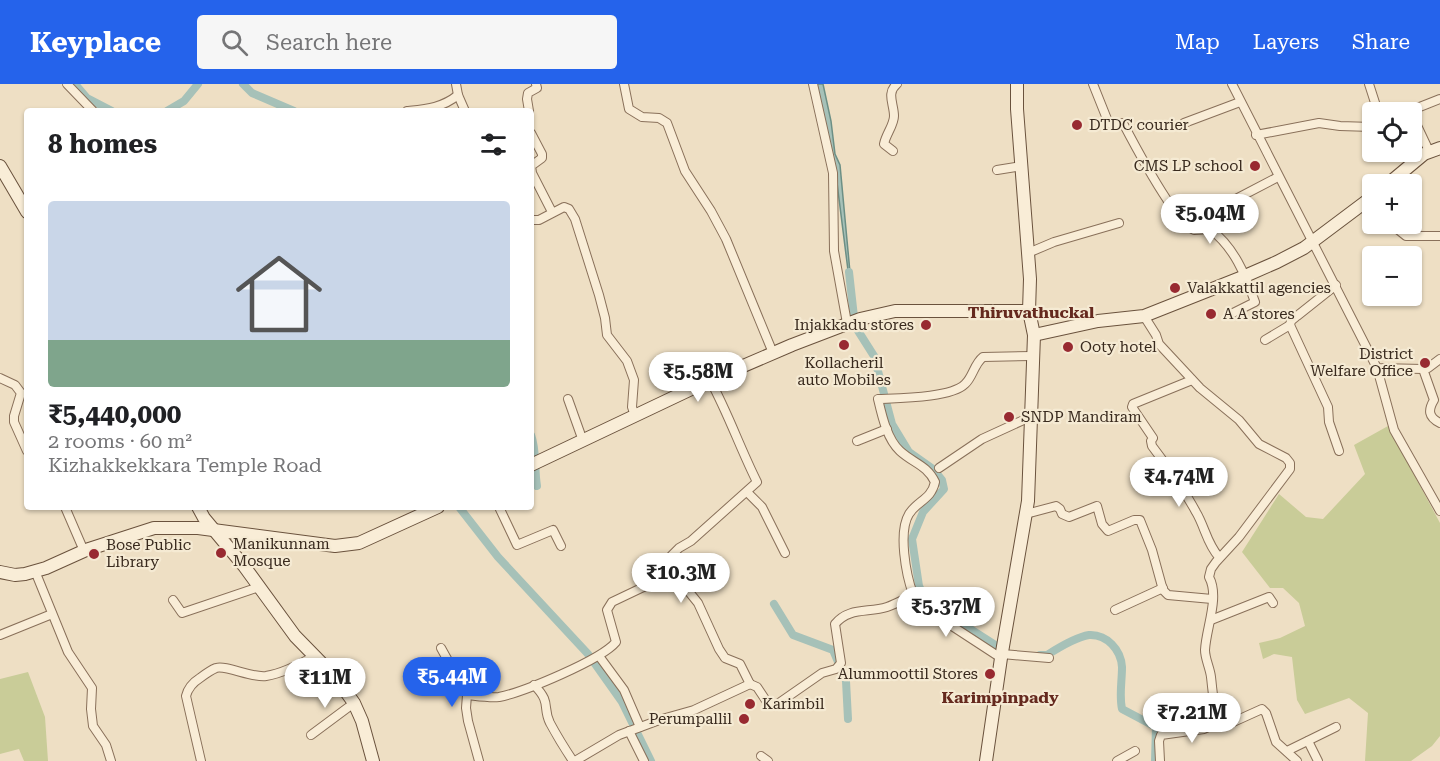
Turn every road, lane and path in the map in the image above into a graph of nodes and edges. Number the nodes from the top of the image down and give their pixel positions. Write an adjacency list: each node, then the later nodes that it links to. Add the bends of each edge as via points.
1 (67, 84): 16 (street)
2 (456, 84): 11 (street)
3 (536, 84): 19 (street, via 537,88 528,93)
4 (624, 84): 53 (street, via 629,109 642,117 667,123 685,171 726,239)
5 (813, 84): 49 (street, via 833,173 834,251)
6 (897, 84): 26 (street, via 890,98 895,117 884,144)
7 (1017, 84): 29 (main road)
8 (1093, 84): 44 (street, via 1110,124 1123,123 1181,220 1190,228 1210,229 1222,237)
9 (1232, 84): 13 (street)
10 (1369, 84): 14 (street)
11 (458, 95): 17 (street, via 448,103); 18 (street)
12 (1440, 99): 15 (street)
13 (1240, 102): 20 (street); 23 (street)
14 (1375, 102)
15 (1422, 107)
16 (90, 108)
17 (429, 108)
18 (464, 108)
19 (528, 108)
20 (1184, 123)
21 (1362, 127): 23 (street, via 1319,123)
22 (1422, 132): 25 (street)
23 (1256, 135): 33 (street)
24 (534, 138): 27 (street, via 543,154)
25 (1434, 150): 31 (main road)
26 (893, 151)
27 (534, 164)
28 (0, 166): 35 (main road)
29 (1022, 166): 30 (street); 43 (main road)
30 (997, 171)
31 (1402, 174)
32 (534, 177): 37 (street)
33 (1278, 177): 34 (street); 42 (street)
34 (1232, 201)
35 (24, 207)
36 (1362, 207): 42 (main road)
37 (552, 212): 38 (street); 62 (street, via 564,207 575,219 607,334 627,361 634,380)
38 (534, 220)
39 (1119, 223): 43 (street)
40 (1404, 234): 41 (street)
41 (1440, 236)
42 (1314, 242): 44 (main road); 45 (street)
43 (1028, 253): 46 (main road)
44 (1245, 276): 47 (street, via 1256,302); 48 (main road)
45 (1336, 285): 50 (street); 56 (street)
46 (1029, 311): 49 (main road, via 911,310 884,312); 51 (main road)
47 (1232, 314)
48 (1144, 316): 51 (main road); 60 (street, via 1159,344)
49 (852, 322): 53 (main road)
50 (1290, 325): 52 (street); 69 (street, via 1328,407)
51 (1034, 335): 54 (main road)
52 (1265, 340)
53 (773, 353): 59 (main road)
54 (1032, 356): 63 (main road); 65 (street, via 983,357 963,387 940,394 878,399)
55 (1440, 359): 57 (street)
56 (1377, 368): 57 (street); 77 (street, via 1394,430)
57 (1423, 369): 64 (street, via 1434,400 1430,413)
58 (0, 378): 68 (street, via 15,385 21,393 14,422)
59 (710, 380): 62 (main road); 72 (street, via 757,482)
60 (1192, 380): 83 (street, via 1149,396 1132,407 1152,438 1152,446 1185,491 1203,523 1211,548); 83 (street, via 1239,420 1258,444 1290,463 1290,469)
61 (568, 399): 66 (street)
62 (635, 416): 66 (main road)
63 (1030, 417): 71 (street, via 982,439); 78 (main road)
64 (1440, 423)
65 (887, 429): 67 (street); 89 (street, via 899,451 926,468 935,482 933,491 909,514 904,527 904,553)
66 (583, 441): 70 (main road)
67 (857, 441)
68 (24, 444)
69 (1338, 451)
70 (534, 464)
71 (939, 468)
72 (747, 492): 82 (street, via 762,507); 84 (street, via 679,548 671,556)
73 (66, 510): 81 (street)
74 (200, 510): 79 (main road)
75 (431, 510): 79 (main road, via 346,546)
76 (500, 510): 80 (street, via 517,545 553,530)
77 (1440, 511)
78 (1026, 514): 88 (street, via 1056,507 1069,517 1097,506 1108,531 1140,520); 98 (main road)
79 (214, 530): 81 (main road, via 154,528); 87 (main road)
80 (561, 546)
81 (84, 551): 85 (main road)
82 (785, 553)
83 (1220, 557): 90 (street, via 1209,577)
84 (672, 563): 101 (street, via 654,582 612,602 607,610 616,642); 102 (street, via 677,577 698,603 725,658 740,664)
85 (34, 571): 86 (main road, via 15,575); 94 (street)
86 (0, 572)
87 (259, 587): 91 (street, via 183,613); 99 (main road)
88 (1163, 588): 90 (street, via 1168,595); 93 (street)
89 (913, 595): 98 (street, via 929,611); 102 (street, via 885,607 860,610 840,618 835,624 842,663 776,705 770,705)
90 (1212, 599): 95 (street)
91 (173, 600)
92 (1273, 603): 95 (street, via 1269,597)
93 (1116, 610)
94 (52, 614): 96 (street); 114 (street, via 72,658 92,688 93,726)
95 (1211, 620): 106 (street, via 1205,651)
96 (0, 635)
97 (441, 648): 104 (street)
98 (1002, 652): 100 (street); 120 (main road)
99 (314, 656): 105 (main road); 115 (street, via 295,668 265,676 216,668 188,688 186,696)
100 (1049, 658)
101 (594, 659): 103 (street); 107 (street, via 624,690)
102 (750, 684): 107 (street, via 694,710)
103 (534, 685): 104 (street, via 498,697); 118 (street, via 547,702 549,721)
104 (467, 695): 117 (street, via 468,721)
105 (354, 703): 110 (street); 116 (main road)
106 (1219, 722): 113 (street, via 1231,723 1262,710 1276,742); 122 (street, via 1204,729 1161,735)
107 (639, 727): 109 (street)
108 (1336, 727): 111 (street)
109 (629, 731): 118 (street); 119 (street)
110 (311, 735)
111 (1308, 741): 113 (street); 124 (street)
112 (1135, 751): 121 (street)
113 (1287, 751): 123 (street)
114 (111, 761)
115 (201, 761)
116 (373, 761)
117 (479, 761)
118 (574, 761)
119 (644, 761)
120 (986, 761)
121 (1117, 761)
122 (1160, 761)
123 (1297, 761)
124 (1318, 761)

